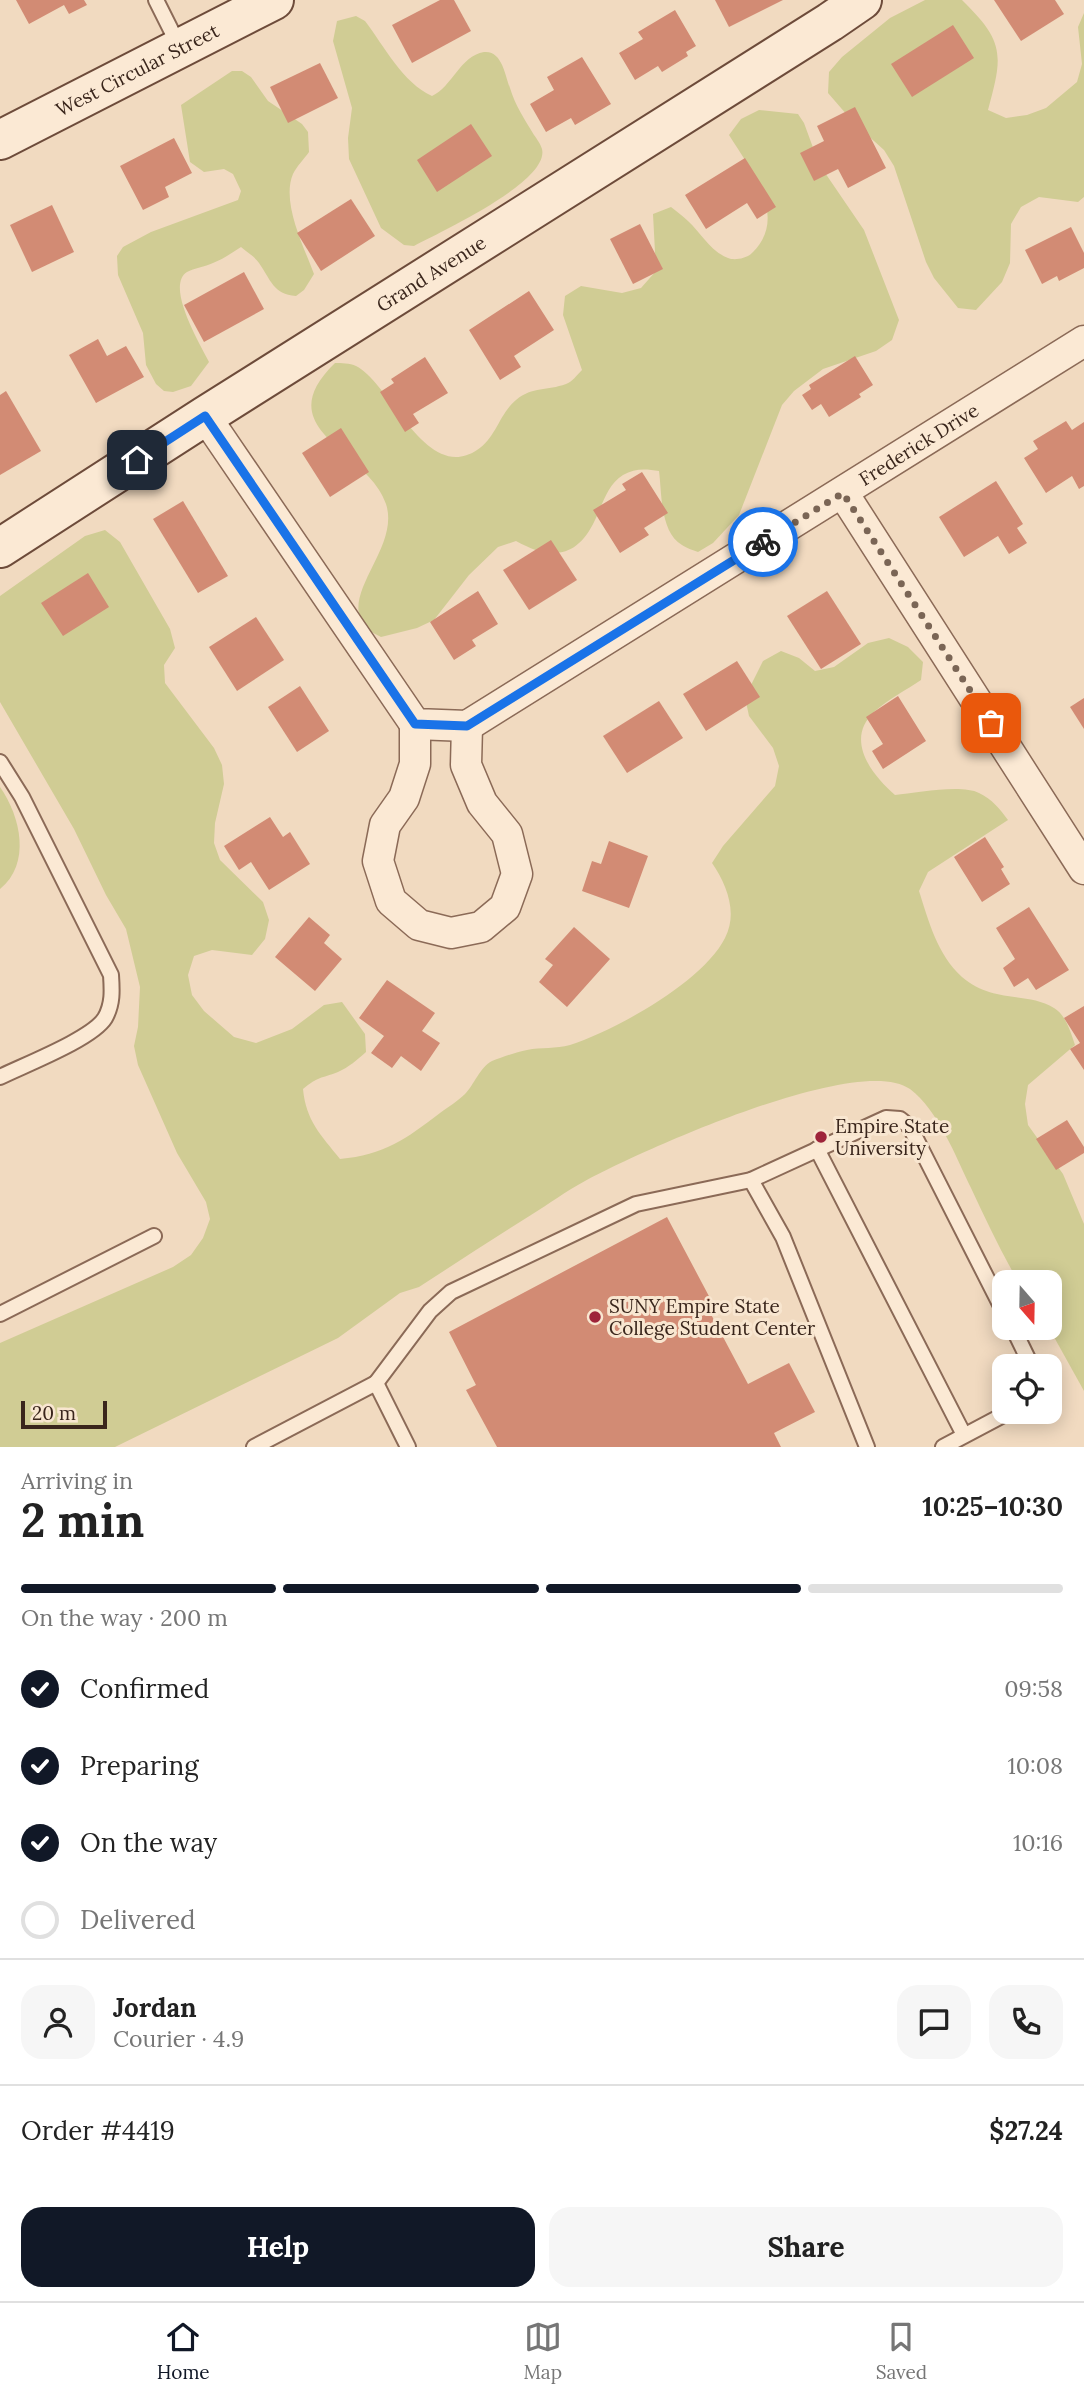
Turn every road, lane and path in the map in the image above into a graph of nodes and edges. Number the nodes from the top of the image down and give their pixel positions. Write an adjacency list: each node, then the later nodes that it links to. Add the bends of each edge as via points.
1 (156, 0): 4 (lane)
2 (274, 0): 4 (street, West Circular Street)
3 (861, 0): 7 (street, Grand Avenue)
4 (180, 47): 5 (street, West Circular Street)
5 (0, 140)
6 (1084, 341): 8 (street, Frederick Drive)
7 (205, 416): 9 (street, Grand Avenue); 10 (street)
8 (843, 493): 11 (street, Frederick Drive); 13 (street)
9 (0, 548)
10 (415, 724): 11 (street); 11 (street, via 415,764 404,798 385,825 378,862 391,901 419,925 451,933 481,927 505,907 517,874 507,834 482,803 467,765)
11 (467, 726)
12 (0, 762): 15 (lane, via 111,975 112,999 104,1020 86,1035)
13 (1074, 832): 14 (street)
14 (1084, 869)
15 (0, 1077)
16 (817, 1149): 17 (lane); 19 (lane, via 886,1118 900,1119 910,1127); 23 (lane)
17 (751, 1180): 21 (lane, via 636,1204 451,1292 430,1311); 26 (lane, via 783,1237)
18 (154, 1236): 20 (lane)
19 (992, 1288)
20 (0, 1314)
21 (376, 1383): 24 (lane); 25 (lane)
22 (992, 1421): 23 (lane)
23 (964, 1435): 27 (lane)
24 (254, 1447)
25 (408, 1447)
26 (867, 1447)
27 (943, 1447)

